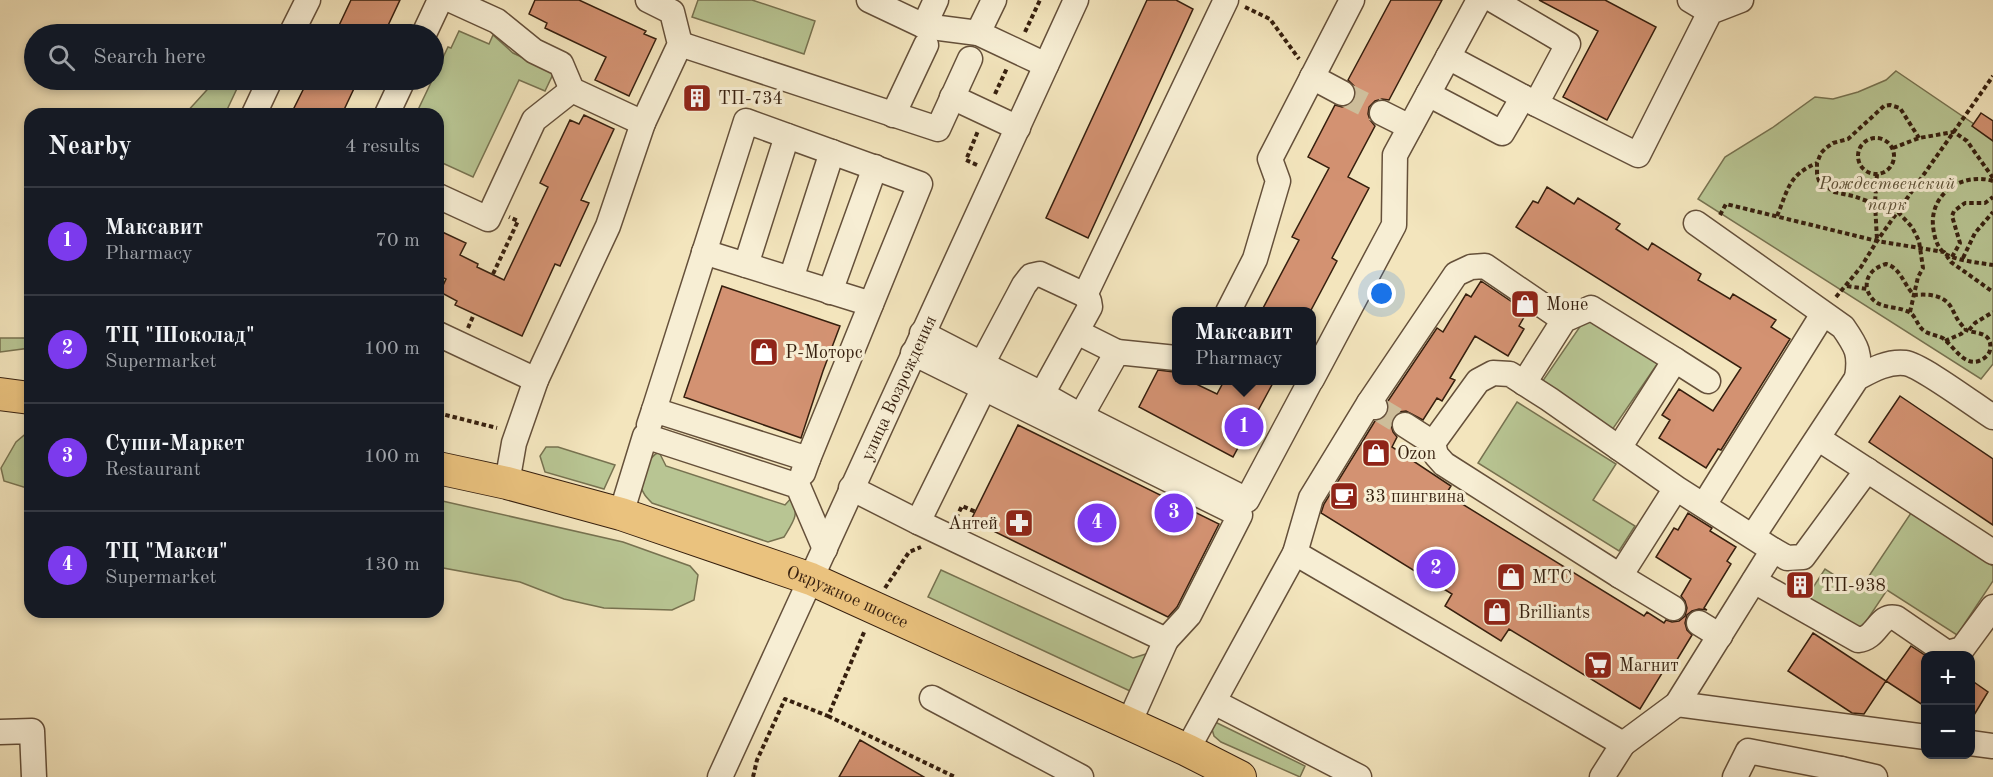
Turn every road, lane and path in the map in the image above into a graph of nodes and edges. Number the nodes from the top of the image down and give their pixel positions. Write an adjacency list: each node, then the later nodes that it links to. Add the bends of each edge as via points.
1 (308, 0): 15 (street)
2 (440, 0): 16 (street)
3 (451, 0): 27 (street, via 497,21 534,51 561,64)
4 (648, 0): 19 (street, via 672,12)
5 (869, 0): 18 (street)
6 (936, 0): 18 (street)
7 (994, 0): 17 (street)
8 (1076, 0): 22 (street, улица Возрождения)
9 (1352, 0): 24 (street)
10 (1479, 0): 20 (street)
11 (1493, 0): 31 (street, via 1568,44)
12 (1741, 0): 14 (street)
13 (1234, 2): 24 (path, via 1270,19); 72 (street)
14 (1700, 6): 31 (street, via 1638,155)
15 (296, 24)
16 (429, 24)
17 (978, 33): 18 (street); 22 (street)
18 (925, 35): 35 (street)
19 (680, 44): 35 (street); 36 (street)
20 (1448, 57): 29 (street); 31 (street)
21 (970, 59): 30 (street)
22 (1046, 65): 38 (street, улица Возрождения)
23 (1993, 76): 39 (path)
24 (1312, 77): 28 (street); 75 (street, via 1270,159 1278,181 1256,258)
25 (265, 90): 32 (street)
26 (398, 90): 33 (street)
27 (572, 90): 36 (street); 51 (street, via 534,120)
28 (1342, 93)
29 (1428, 94): 31 (street, via 1502,133); 37 (street)
30 (952, 97): 35 (street, via 938,129); 38 (street)
31 (1530, 101)
32 (257, 108)
33 (390, 108)
34 (1382, 113): 37 (street)
35 (893, 115)
36 (643, 123): 91 (street, via 608,226)
37 (1410, 127): 89 (street, via 1395,155 1394,225)
38 (1018, 128): 84 (street, улица Возрождения)
39 (1954, 132): 41 (path); 47 (path, via 1967,141); 52 (path)
40 (787, 136): 43 (street); 58 (street, via 746,121); 62 (street)
41 (1919, 138): 42 (path); 44 (path, via 1900,108 1890,105 1879,109 1848,139 1826,148)
42 (1893, 148): 46 (path, via 1889,168); 46 (path, via 1874,138 1860,147 1860,164 1865,171)
43 (832, 152): 45 (street); 67 (street)
44 (1817, 163): 50 (path, via 1823,185 1834,192); 54 (path, via 1805,168 1788,186)
45 (875, 167): 70 (street); 74 (street, via 920,184)
46 (1877, 174): 50 (path)
47 (1993, 179): 59 (path, via 1965,180 1941,197 1933,221 1936,240)
48 (1993, 197): 60 (path, via 1985,203 1965,203 1954,211 1960,243)
49 (444, 199): 51 (street, via 488,219)
50 (1875, 203): 52 (path); 56 (path)
51 (492, 209): 66 (path, via 518,221)
52 (1898, 212): 56 (path); 57 (path, via 1912,226)
53 (1993, 212): 61 (path, via 1975,233)
54 (1777, 216): 55 (path, via 1726,204); 56 (path)
55 (1703, 228): 78 (street)
56 (1877, 241): 57 (path); 64 (path)
57 (1919, 249): 59 (path); 73 (path, via 1923,268)
58 (704, 252): 62 (street); 99 (street)
59 (1944, 252): 60 (path); 71 (path, via 1951,262)
60 (1952, 257): 61 (path)
61 (1963, 259): 63 (path)
62 (746, 265): 67 (street)
63 (1993, 265)
64 (1861, 267): 65 (path); 68 (path)
65 (1870, 273): 69 (path); 73 (path, via 1886,264 1894,267)
66 (493, 274)
67 (791, 279): 70 (street)
68 (1847, 286): 69 (path); 78 (path)
69 (1867, 290): 77 (path, via 1883,307)
70 (830, 292): 74 (street)
71 (1993, 292)
72 (1085, 295): 81 (street, via 1090,307); 88 (street, via 1040,274 1031,276)
73 (1914, 295): 77 (path); 80 (path, via 1936,296 1948,302)
74 (871, 304): 109 (street)
75 (1231, 307)
76 (1993, 312): 80 (path)
77 (1910, 313): 83 (path, via 1924,330)
78 (1823, 314): 90 (street, via 1843,327 1856,346 1860,362); 116 (street)
79 (1564, 320): 87 (street, via 1591,308); 93 (street); 123 (street, via 1485,266 1456,274 1311,498)
80 (1967, 330): 83 (path); 83 (path, via 1983,333 1989,340 1990,351 1983,359 1971,362)
81 (1077, 332): 85 (street); 97 (street)
82 (444, 337): 91 (street)
83 (1945, 341)
84 (918, 343): 88 (street); 95 (street); 114 (street, улица Возрождения)
85 (1118, 352): 86 (street); 102 (street)
86 (1172, 358)
87 (1675, 360): 92 (street); 108 (street)
88 (982, 364): 97 (street)
89 (1316, 371)
90 (1857, 378): 100 (street, via 1881,366 1907,363); 106 (street)
91 (536, 380): 104 (street)
92 (1708, 381)
93 (1524, 383): 107 (street, via 1510,374 1493,373 1478,381); 108 (street)
94 (1308, 385): 102 (street, via 1247,500)
95 (984, 388): 118 (street); 132 (street, via 1240,514 1189,615)
96 (0, 394): 98 (main road)
97 (1042, 394): 102 (street)
98 (24, 397)
99 (654, 410): 105 (street); 109 (street)
100 (1991, 411)
101 (444, 414): 104 (path)
102 (1082, 417)
103 (1405, 425): 107 (street)
104 (518, 433): 112 (street)
105 (645, 436): 113 (street); 117 (street)
106 (1819, 439): 111 (street); 119 (street)
107 (1433, 443): 124 (street, via 1444,464)
108 (1619, 448): 115 (street)
109 (808, 459): 113 (street)
110 (444, 469): 112 (main road, Окружное шоссе)
111 (1867, 470): 121 (street, via 1803,557 1787,558); 122 (street)
112 (507, 483): 117 (main road, Окружное шоссе)
113 (798, 486): 120 (street)
114 (851, 488): 118 (street); 120 (street, улица Возрождения)
115 (1676, 488): 116 (street); 124 (street)
116 (1704, 505): 119 (street)
117 (621, 514): 125 (main road, Окружное шоссе)
118 (918, 522): 132 (street)
119 (1753, 536): 121 (street)
120 (825, 549): 125 (street, улица Возрождения)
121 (1773, 550): 126 (street)
122 (1993, 552)
123 (1295, 553): 134 (street); 140 (street)
124 (1620, 576): 128 (street)
125 (812, 579): 137 (main road, Окружное шоссе); 144 (street, улица Возрождения)
126 (1754, 581): 127 (street, via 1858,640 1872,635 1890,617 1947,653 1962,650 1968,644); 131 (street)
127 (1993, 607)
128 (1673, 609)
129 (1699, 624): 131 (street)
130 (865, 630): 136 (path)
131 (1720, 636): 135 (street)
132 (1166, 640): 137 (street)
133 (932, 698): 149 (street)
134 (1214, 702): 143 (street); 151 (street)
135 (1677, 704): 139 (street); 140 (street)
136 (828, 716): 147 (path, via 785,699); 148 (path)
137 (1129, 723): 143 (main road, Окружное шоссе)
138 (0, 732): 146 (street, via 32,731)
139 (1921, 736)
140 (1623, 744): 152 (street)
141 (1975, 744): 142 (street)
142 (1993, 746)
143 (1187, 750): 150 (main road, Окружное шоссе)
144 (729, 773)
145 (1839, 773): 153 (street, via 1748,751); 154 (street)
146 (34, 777)
147 (753, 777)
148 (955, 777)
149 (1081, 777)
150 (1240, 777)
151 (1359, 777)
152 (1603, 777)
153 (1735, 777)
154 (1875, 777)

